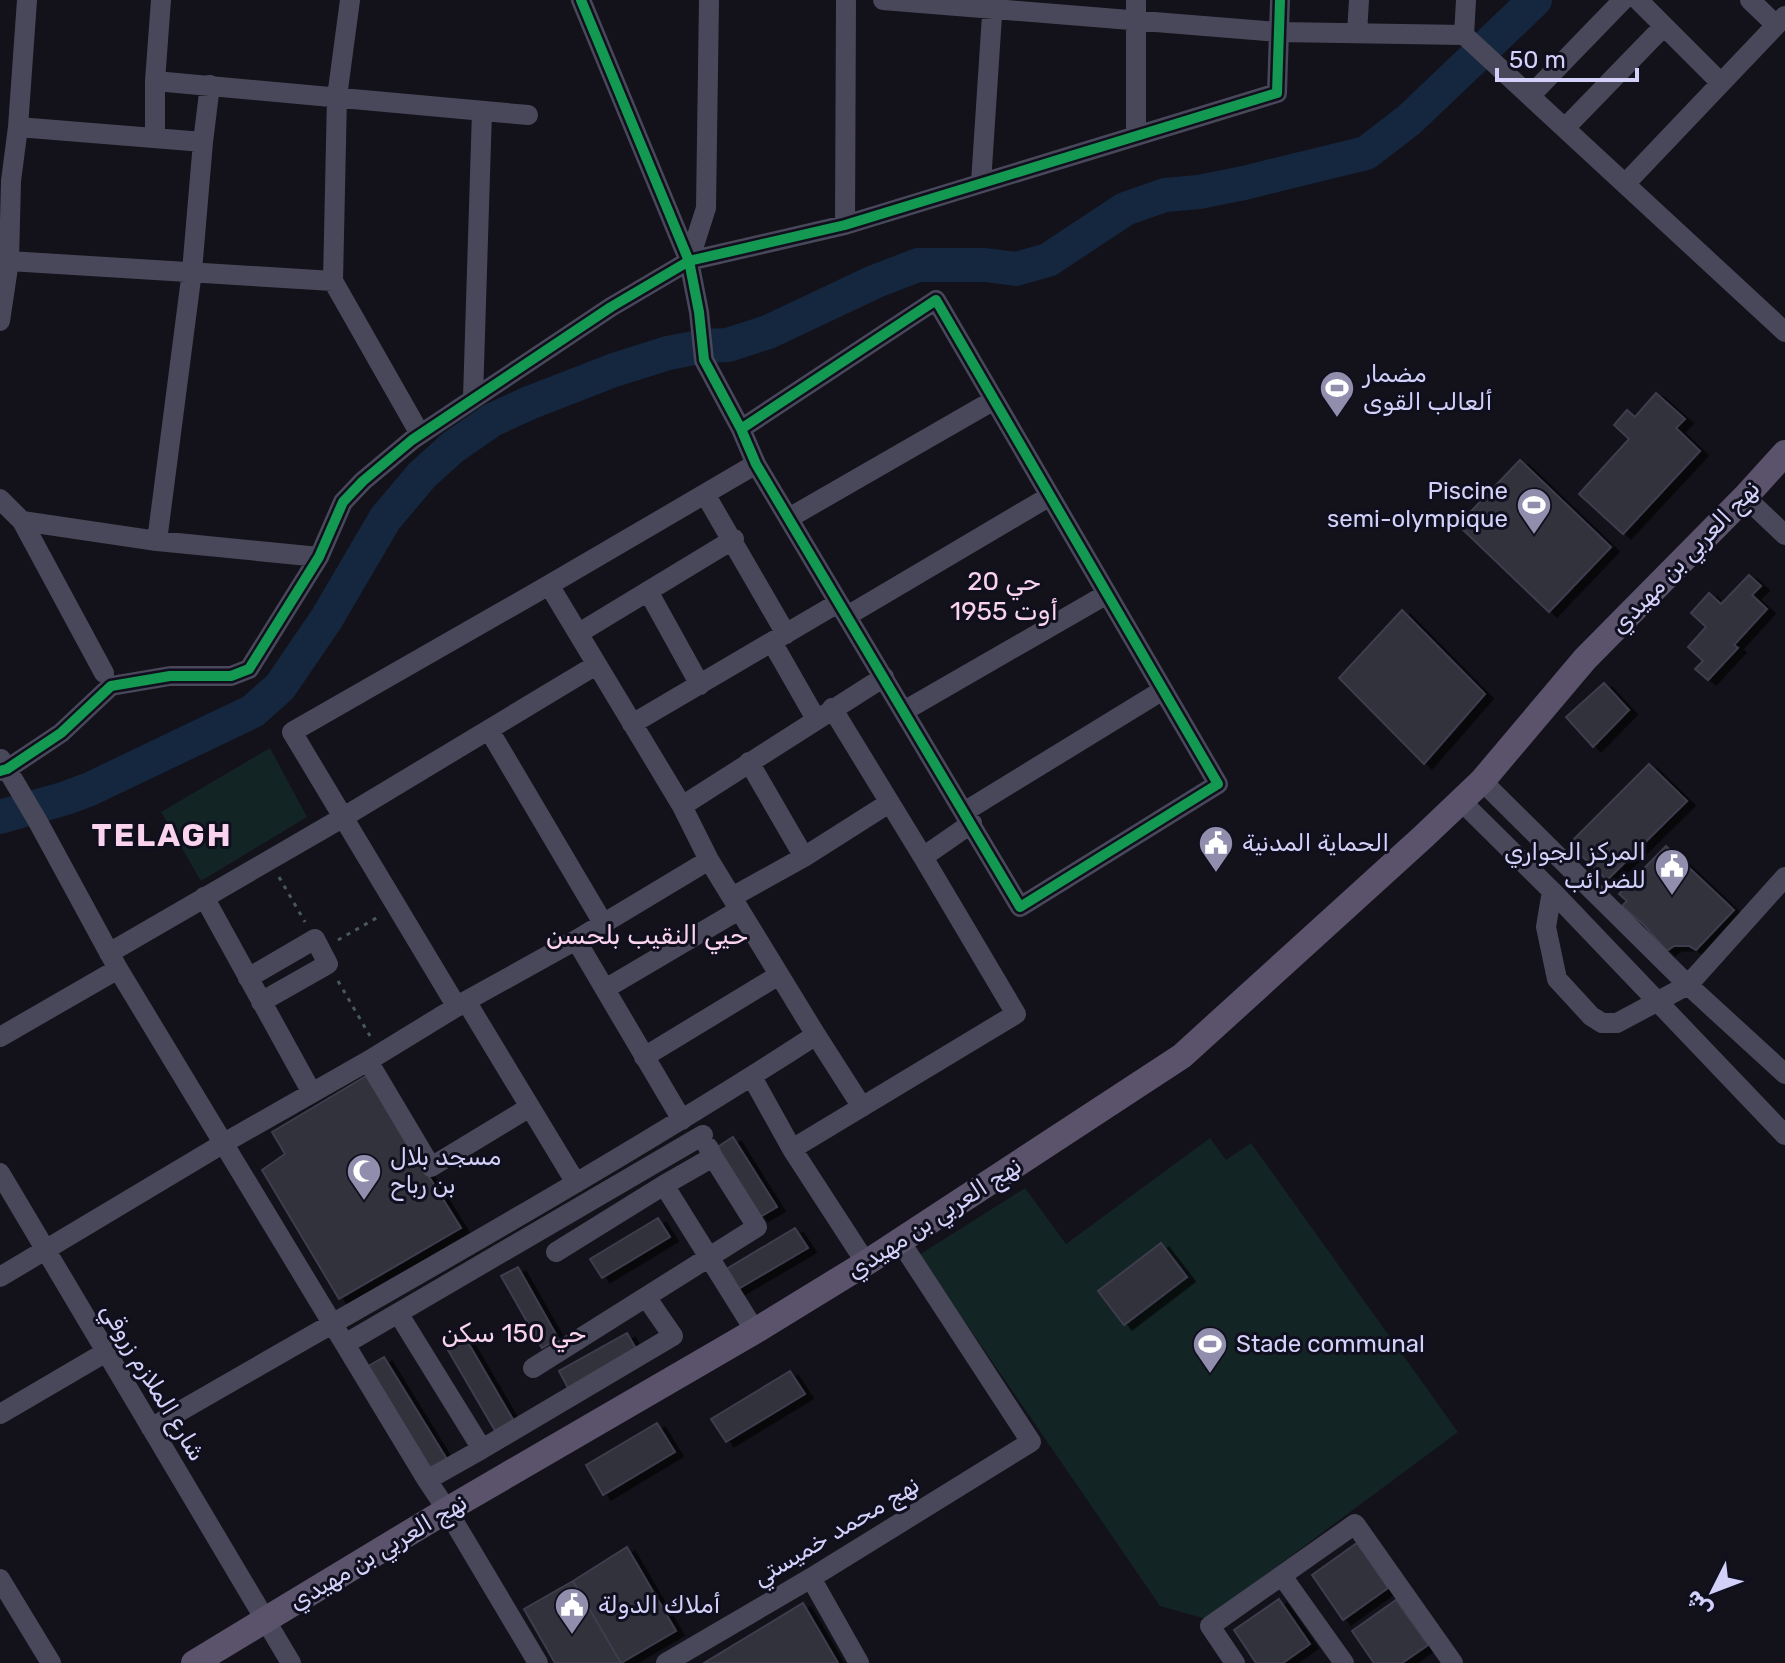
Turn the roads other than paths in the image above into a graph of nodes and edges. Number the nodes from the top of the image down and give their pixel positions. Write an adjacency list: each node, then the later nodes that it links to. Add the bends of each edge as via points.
1 (27, 0): 28 (street)
2 (161, 0): 21 (street)
3 (350, 0): 25 (street)
4 (581, 0): 38 (street)
5 (709, 0): 38 (street, via 706,208)
6 (846, 0): 36 (street)
7 (883, 0): 14 (street)
8 (1280, 0): 18 (street)
9 (1359, 0): 19 (street)
10 (1466, 0): 20 (street)
11 (1623, 0): 24 (street)
12 (1638, 0): 17 (street)
13 (1750, 0): 16 (street)
14 (993, 4): 15 (street); 34 (street)
15 (1136, 10): 18 (street); 30 (street)
16 (1780, 20): 22 (street)
17 (1664, 26): 22 (street); 29 (street)
18 (1279, 32): 19 (street); 30 (street, via 1277,93)
19 (1357, 33): 20 (street)
20 (1465, 36): 24 (street)
21 (155, 81): 23 (street); 31 (street)
22 (1721, 83): 35 (street)
23 (210, 85): 25 (street); 32 (street)
24 (1530, 96): 29 (street)
25 (337, 97): 26 (street); 40 (street)
26 (482, 111): 27 (street); 43 (street)
27 (528, 115)
28 (18, 127): 31 (street); 33 (street)
29 (1565, 128): 35 (street)
30 (1136, 136): 34 (street)
31 (155, 138): 32 (street)
32 (203, 142): 39 (street)
33 (6, 181): 37 (street)
34 (981, 183): 36 (street)
35 (1625, 184): 42 (street)
36 (845, 225): 38 (street)
37 (9, 261): 39 (street); 41 (street)
38 (689, 261): 43 (street); 45 (street, via 704,360)
39 (192, 271): 40 (street); 57 (street)
40 (333, 281): 46 (street)
41 (0, 313)
42 (1785, 332)
43 (473, 398): 46 (street)
44 (994, 400): 45 (street, via 936,300); 50 (street); 53 (street)
45 (741, 429): 48 (street)
46 (420, 434): 58 (street, via 343,502)
47 (1785, 453): 51 (main road, نهح العربي بن مهيدي)
48 (756, 464): 49 (street); 53 (street)
49 (705, 494): 56 (street); 59 (street)
50 (1050, 496): 61 (street); 62 (street)
51 (1745, 497): 55 (street); 65 (main road, نهح العربي بن مهيدي)
52 (0, 499): 54 (street)
53 (789, 518): 62 (street)
54 (22, 521): 57 (street); 67 (street)
55 (1785, 535)
56 (732, 539): 60 (street); 64 (street)
57 (157, 541): 58 (street)
58 (319, 557): 76 (street, via 249,669 231,676 170,676 111,686 61,733)
59 (549, 585): 63 (street); 81 (street, via 292,732)
60 (648, 591): 63 (street); 69 (street)
61 (1107, 594): 70 (street); 71 (street)
62 (843, 610): 64 (street); 68 (street)
63 (579, 633): 66 (street)
64 (779, 638): 69 (street); 72 (street)
65 (1585, 659): 77 (main road, نهج العربي بن مهيدي)
66 (596, 665): 73 (street); 74 (street)
67 (104, 673)
68 (884, 677): 71 (street); 72 (street)
69 (700, 685): 73 (street)
70 (1163, 690): 82 (street); 82 (street, via 1218,784 1020,907)
71 (904, 711): 82 (street)
72 (824, 714): 75 (street); 79 (street)
73 (632, 724): 80 (street)
74 (489, 730): 81 (street); 90 (street)
75 (749, 762): 80 (street); 83 (street)
76 (6, 769): 92 (street)
77 (1482, 781): 78 (main road, نهج العربي بن مهيدي); 95 (street)
78 (1461, 801): 87 (street); 118 (main road, نهج العربي بن مهيدي, via 1182,1056)
79 (889, 803): 83 (street); 84 (street)
80 (682, 806): 85 (street)
81 (342, 818): 88 (street); 99 (street)
82 (968, 818): 84 (street)
83 (804, 857): 89 (street)
84 (923, 857): 108 (street, via 1016,1014)
85 (709, 860): 89 (street); 90 (street)
86 (1785, 877): 95 (street)
87 (1552, 891): 97 (street); 97 (street, via 1546,927 1557,979 1581,1006 1602,1023 1617,1023)
88 (204, 897): 92 (street); 94 (street)
89 (735, 903): 93 (street); 96 (street)
90 (603, 923): 91 (street)
91 (576, 940): 96 (street); 99 (street)
92 (114, 961): 101 (street); 112 (street)
93 (779, 975): 100 (street); 103 (street)
94 (248, 978): 98 (street); 98 (street, via 320,949 328,964)
95 (1688, 985): 97 (street); 104 (street)
96 (605, 989): 103 (street)
97 (1656, 1000): 111 (street)
98 (261, 1002): 106 (street)
99 (461, 1004): 102 (street); 107 (street)
100 (816, 1035): 105 (street); 108 (street)
101 (0, 1037)
102 (374, 1057): 106 (street); 107 (street, via 431,1167)
103 (644, 1057): 109 (street)
104 (1785, 1074)
105 (752, 1077): 109 (street); 113 (street)
106 (312, 1093): 112 (street)
107 (530, 1107): 116 (street)
108 (862, 1107): 113 (street)
109 (688, 1115): 110 (street); 116 (street)
110 (703, 1135): 114 (street); 125 (street)
111 (1785, 1135)
112 (224, 1143): 119 (street); 126 (street)
113 (792, 1149): 122 (street)
114 (713, 1157): 117 (street); 121 (street, via 757,1227)
115 (0, 1173): 119 (street, شارع الملازم زروقي)
116 (576, 1183): 126 (street)
117 (664, 1185): 120 (street); 121 (street)
118 (900, 1241): 122 (main road, نهج العربي بن مهيدي); 137 (street, نهج محمد خميستي, via 1031,1442)
119 (45, 1250): 123 (street); 129 (street, شارع الملازم زروقي)
120 (556, 1252)
121 (709, 1258): 124 (street); 127 (street)
122 (866, 1263): 127 (main road, نهج العربي بن مهيدي)
123 (0, 1277)
124 (646, 1297): 130 (street); 133 (street, via 673,1336)
125 (398, 1313): 128 (street); 133 (street)
126 (332, 1323): 128 (street); 132 (street)
127 (755, 1331): 135 (main road, نهج العربي بن مهيدي)
128 (345, 1344): 134 (street)
129 (106, 1352): 131 (street); 132 (street, شارع الملازم زروقي)
130 (533, 1368)
131 (0, 1414)
132 (151, 1428): 139 (street, شارع الملازم زروقي)
133 (482, 1449): 134 (street)
134 (427, 1480): 135 (street)
135 (447, 1510): 139 (main road, نهج العربي بن مهيدي); 143 (street)
136 (1282, 1576): 146 (street, via 1210,1626); 147 (street); 148 (street, via 1355,1524)
137 (811, 1578): 144 (street, نهج محمد خميستي); 145 (street)
138 (0, 1579): 140 (street)
139 (263, 1618): 141 (main road, نهج العربي بن مهيدي); 142 (street, شارع الملازم زروقي)
140 (51, 1663)
141 (194, 1663)
142 (291, 1663)
143 (538, 1663)
144 (666, 1663)
145 (859, 1663)
146 (1235, 1663)
147 (1344, 1663)
148 (1453, 1663)

